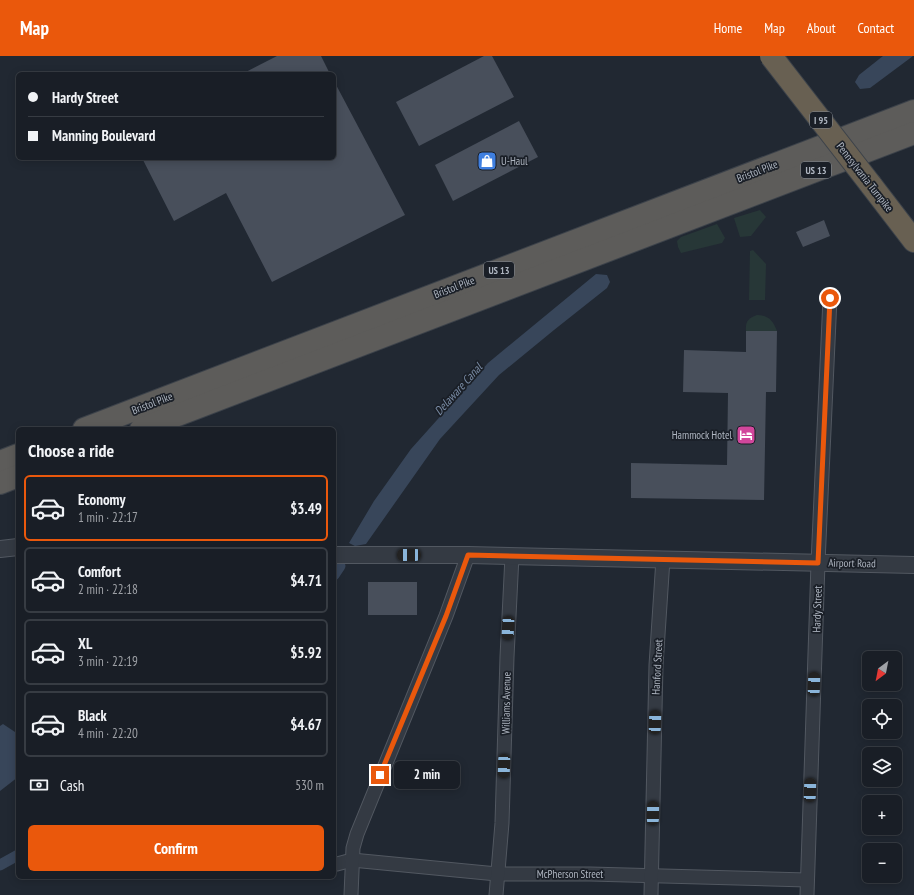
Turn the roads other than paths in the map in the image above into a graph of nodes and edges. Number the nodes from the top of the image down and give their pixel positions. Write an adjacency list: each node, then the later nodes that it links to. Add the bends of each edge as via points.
1 (770, 56): 5 (highway, Pennsylvania Turnpike / I 95, bridge)
2 (789, 56): 5 (highway, Pennsylvania Turnpike / I 95)
3 (914, 111): 9 (highway, Bristol Pike / US 13)
4 (914, 133): 10 (highway, Bristol Pike / US 13)
5 (877, 180): 6 (highway, Pennsylvania Turnpike / I 95); 7 (highway, Pennsylvania Turnpike / I 95)
6 (914, 216)
7 (914, 241)
8 (830, 298): 19 (street, Hardy Street)
9 (89, 427)
10 (146, 427)
11 (16, 456): 12 (highway)
12 (0, 462)
13 (16, 548): 14 (street)
14 (0, 549)
15 (336, 555): 16 (street, Airport Road)
16 (468, 555): 17 (street, Airport Road); 21 (street, via 446,616 357,834)
17 (512, 556): 18 (street, Airport Road); 23 (street, Williams Avenue, via 502,823)
18 (663, 559): 19 (street, Airport Road); 24 (street, Hanford Street, via 656,665)
19 (818, 563): 20 (street, Airport Road); 25 (street, Hardy Street)
20 (914, 565)
21 (352, 860): 22 (street, McPherson Street); 23 (street, McPherson Street); 26 (street)
22 (336, 864)
23 (497, 874): 24 (street, McPherson Street); 27 (street, Williams Avenue)
24 (651, 875): 25 (street, McPherson Street); 28 (street, Hanford Street)
25 (807, 880): 29 (street, Hardy Street)
26 (350, 895)
27 (496, 895)
28 (651, 895)
29 (807, 895)

